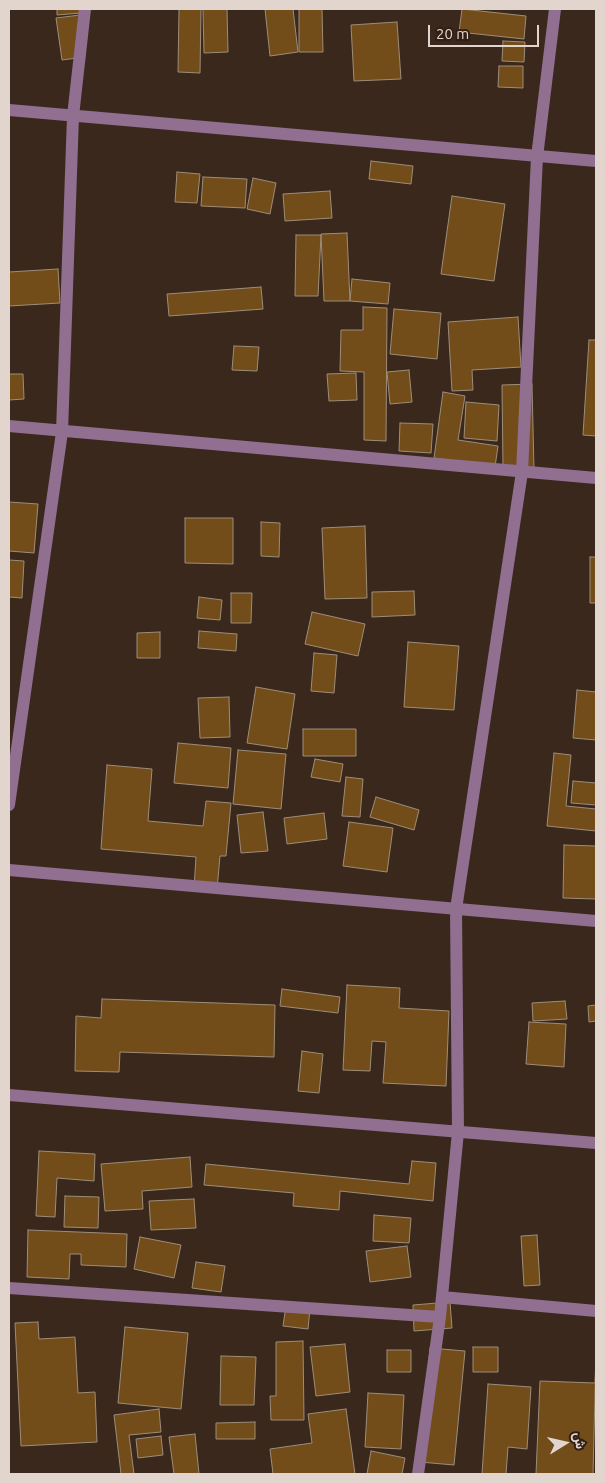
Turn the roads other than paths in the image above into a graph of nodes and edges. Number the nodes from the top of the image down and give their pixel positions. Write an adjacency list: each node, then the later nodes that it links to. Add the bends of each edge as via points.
1 (85, 9): 4 (street)
2 (555, 9): 5 (street)
3 (9, 110): 4 (street)
4 (73, 116): 5 (street); 8 (street)
5 (537, 157): 6 (street); 9 (street)
6 (596, 161)
7 (9, 426): 8 (street)
8 (62, 432): 9 (street); 11 (street)
9 (522, 472): 10 (street); 13 (street)
10 (596, 478)
11 (9, 805)
12 (9, 870): 13 (street)
13 (456, 909): 14 (street); 16 (street)
14 (596, 921)
15 (9, 1095): 16 (street)
16 (458, 1132): 17 (street); 19 (street)
17 (596, 1143)
18 (9, 1288): 21 (street)
19 (442, 1297): 20 (street); 21 (street)
20 (596, 1311)
21 (440, 1318): 22 (street)
22 (418, 1474)

